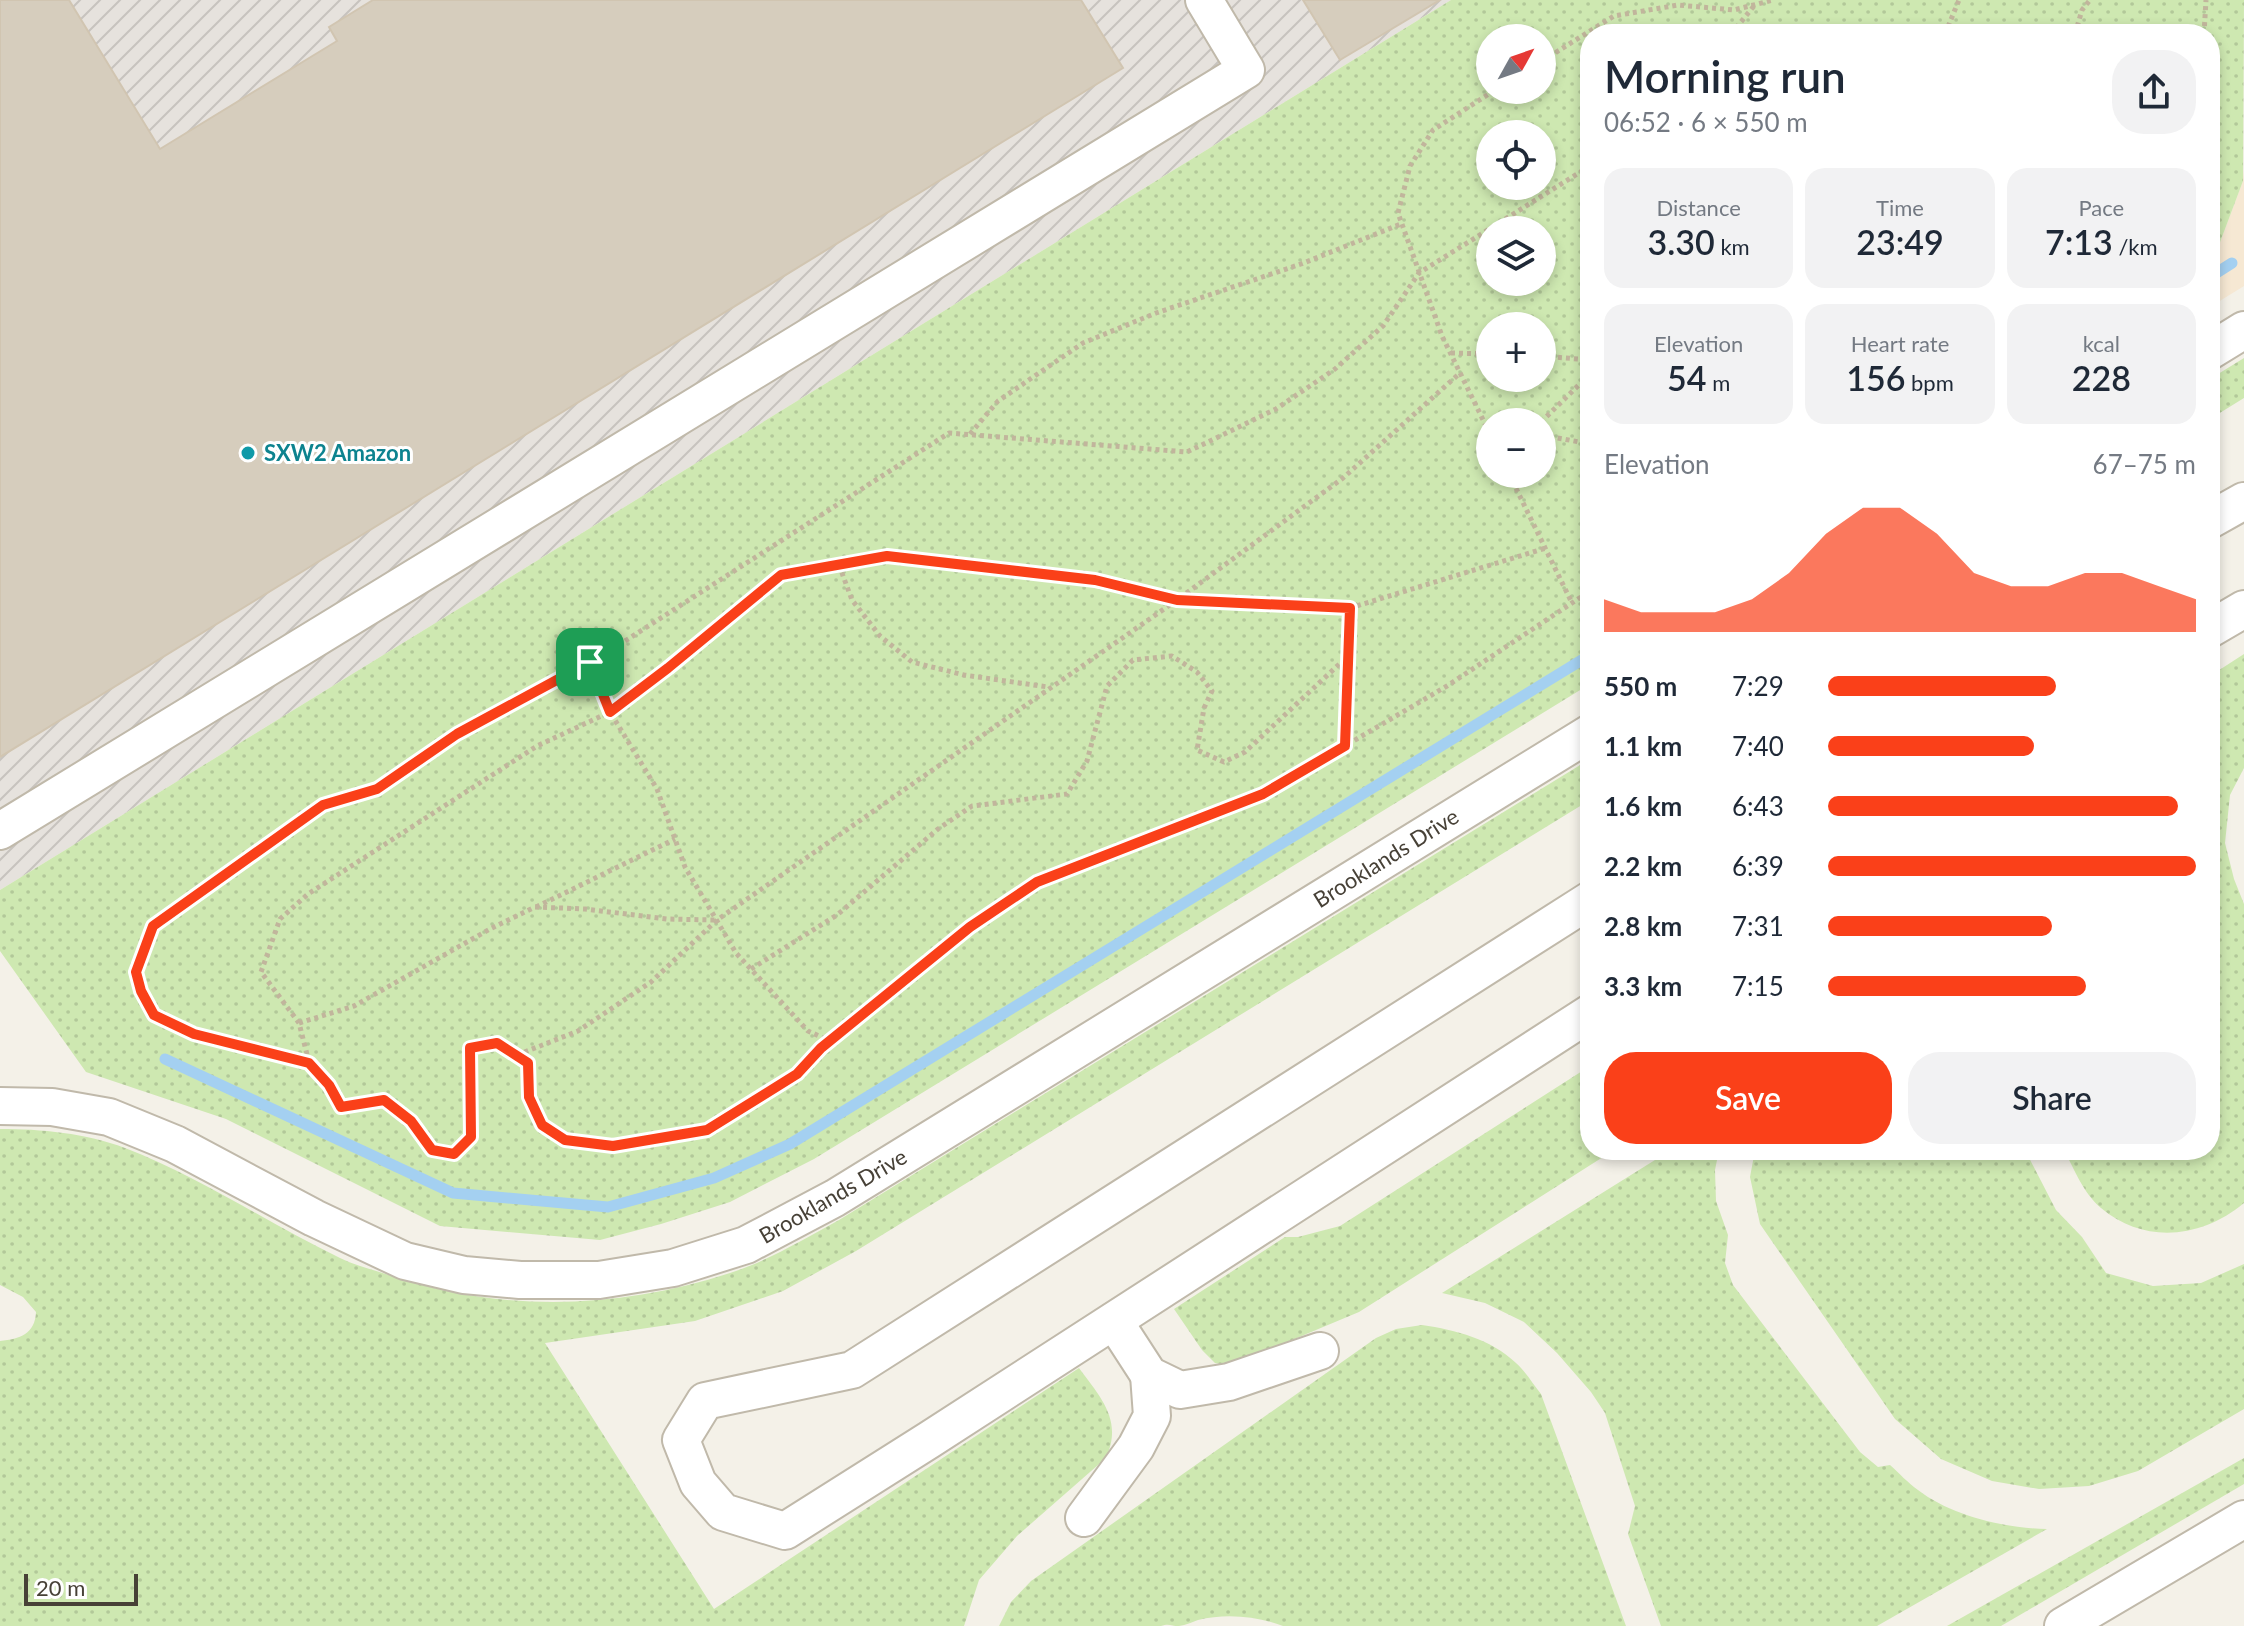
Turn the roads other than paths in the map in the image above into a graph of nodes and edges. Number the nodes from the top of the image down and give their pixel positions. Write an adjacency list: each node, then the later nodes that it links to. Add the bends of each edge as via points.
1 (1204, 0): 9 (street, via 1246,70)
2 (2244, 330): 3 (street)
3 (2220, 345)
4 (2244, 501): 5 (street)
5 (2220, 514)
6 (2244, 609): 7 (street)
7 (2220, 623)
8 (1580, 739): 12 (street, Brooklands Drive, via 835,1198 746,1245 673,1268 599,1280 520,1280 464,1275 405,1261 175,1144 109,1117 52,1107)
9 (0, 831)
10 (1580, 906): 13 (street, via 852,1370 705,1401 681,1440 698,1483 723,1512 785,1531)
11 (1580, 1019): 13 (street)
12 (0, 1106)
13 (1114, 1321): 15 (street)
14 (1320, 1351): 15 (street, via 1229,1382 1180,1390)
15 (1149, 1375): 16 (street, via 1152,1416)
16 (1084, 1518)
17 (2244, 1519): 18 (street)
18 (2063, 1626)

